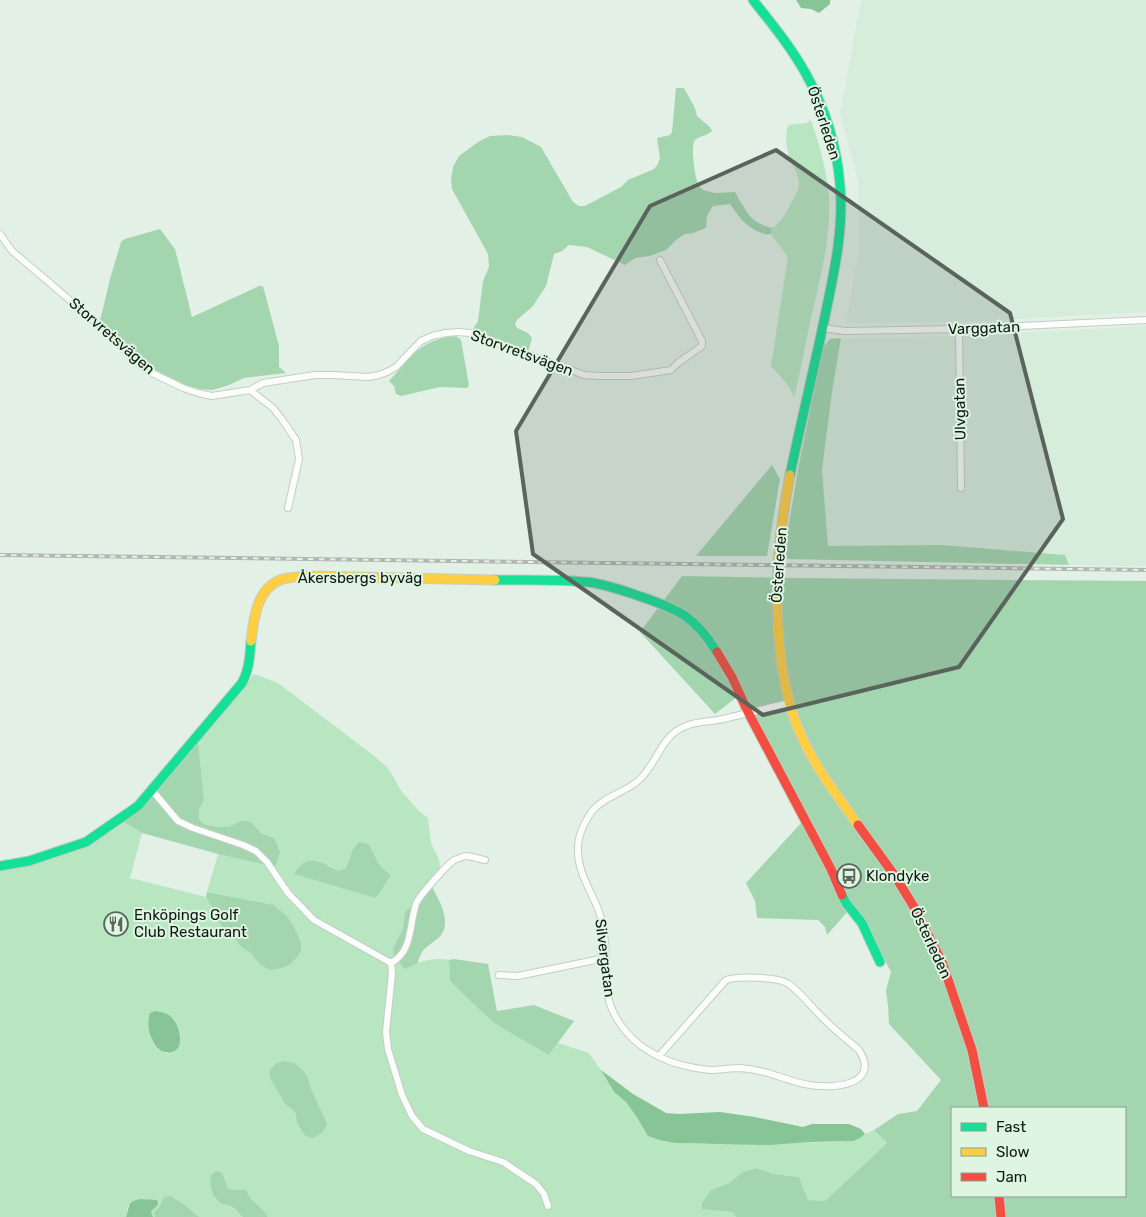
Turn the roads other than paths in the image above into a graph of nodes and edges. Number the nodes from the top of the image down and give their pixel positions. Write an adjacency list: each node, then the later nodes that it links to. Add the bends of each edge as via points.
1 (752, 0): 5 (street, Österleden, via 792,50 813,86 838,166 841,231)
2 (0, 234): 7 (street, Storvretsvägen, via 12,252 154,374 183,388 212,396)
3 (660, 260): 7 (street, Storvretsvägen, via 702,341 702,346 670,370 615,377 584,375 470,333 458,332 421,341 396,367 378,375 315,375 263,383)
4 (1146, 320): 6 (street, Varggatan)
5 (823, 328): 6 (street, Varggatan, via 846,331); 10 (street, Österleden, via 790,474 778,550 776,629)
6 (959, 329): 8 (street, Ulvgatan)
7 (250, 390): 9 (street, via 273,408 296,440 299,458)
8 (961, 488)
9 (288, 508)
10 (789, 704): 11 (street, Silvergatan); 20 (street, Österleden, via 815,763 896,876 942,962 972,1050)
11 (748, 712): 12 (street, Åkersbergs byväg, via 722,659 692,620 669,606 614,587 572,581 292,577 274,583 258,603 249,665 242,683); 15 (street, Silvergatan, via 675,731 666,739 640,780 600,803 588,818 579,838 578,860 601,919); 16 (street, Åkersbergs byväg, via 846,903 862,924)
12 (151, 789): 14 (street, Åkersbergs byväg, via 138,806 91,840 29,861); 17 (street, via 178,821 256,851 288,893 314,920)
13 (484, 860): 17 (street, via 466,856 456,859 421,894 405,949)
14 (0, 866)
15 (606, 958): 18 (street, via 518,976); 19 (street, Silvergatan, via 607,992 620,1025 634,1041)
16 (880, 962)
17 (391, 963): 22 (street, via 386,1032 388,1050 412,1116 422,1128 469,1151 503,1162 536,1184)
18 (499, 975)
19 (660, 1056): 19 (street, Silvergatan, via 709,1070 740,1068 769,1073 812,1086 839,1086 851,1082 862,1077 865,1067 858,1050 792,986 778,980 738,977 721,984)
20 (984, 1107)
21 (999, 1197): 23 (street)
22 (548, 1206)
23 (1001, 1217)

